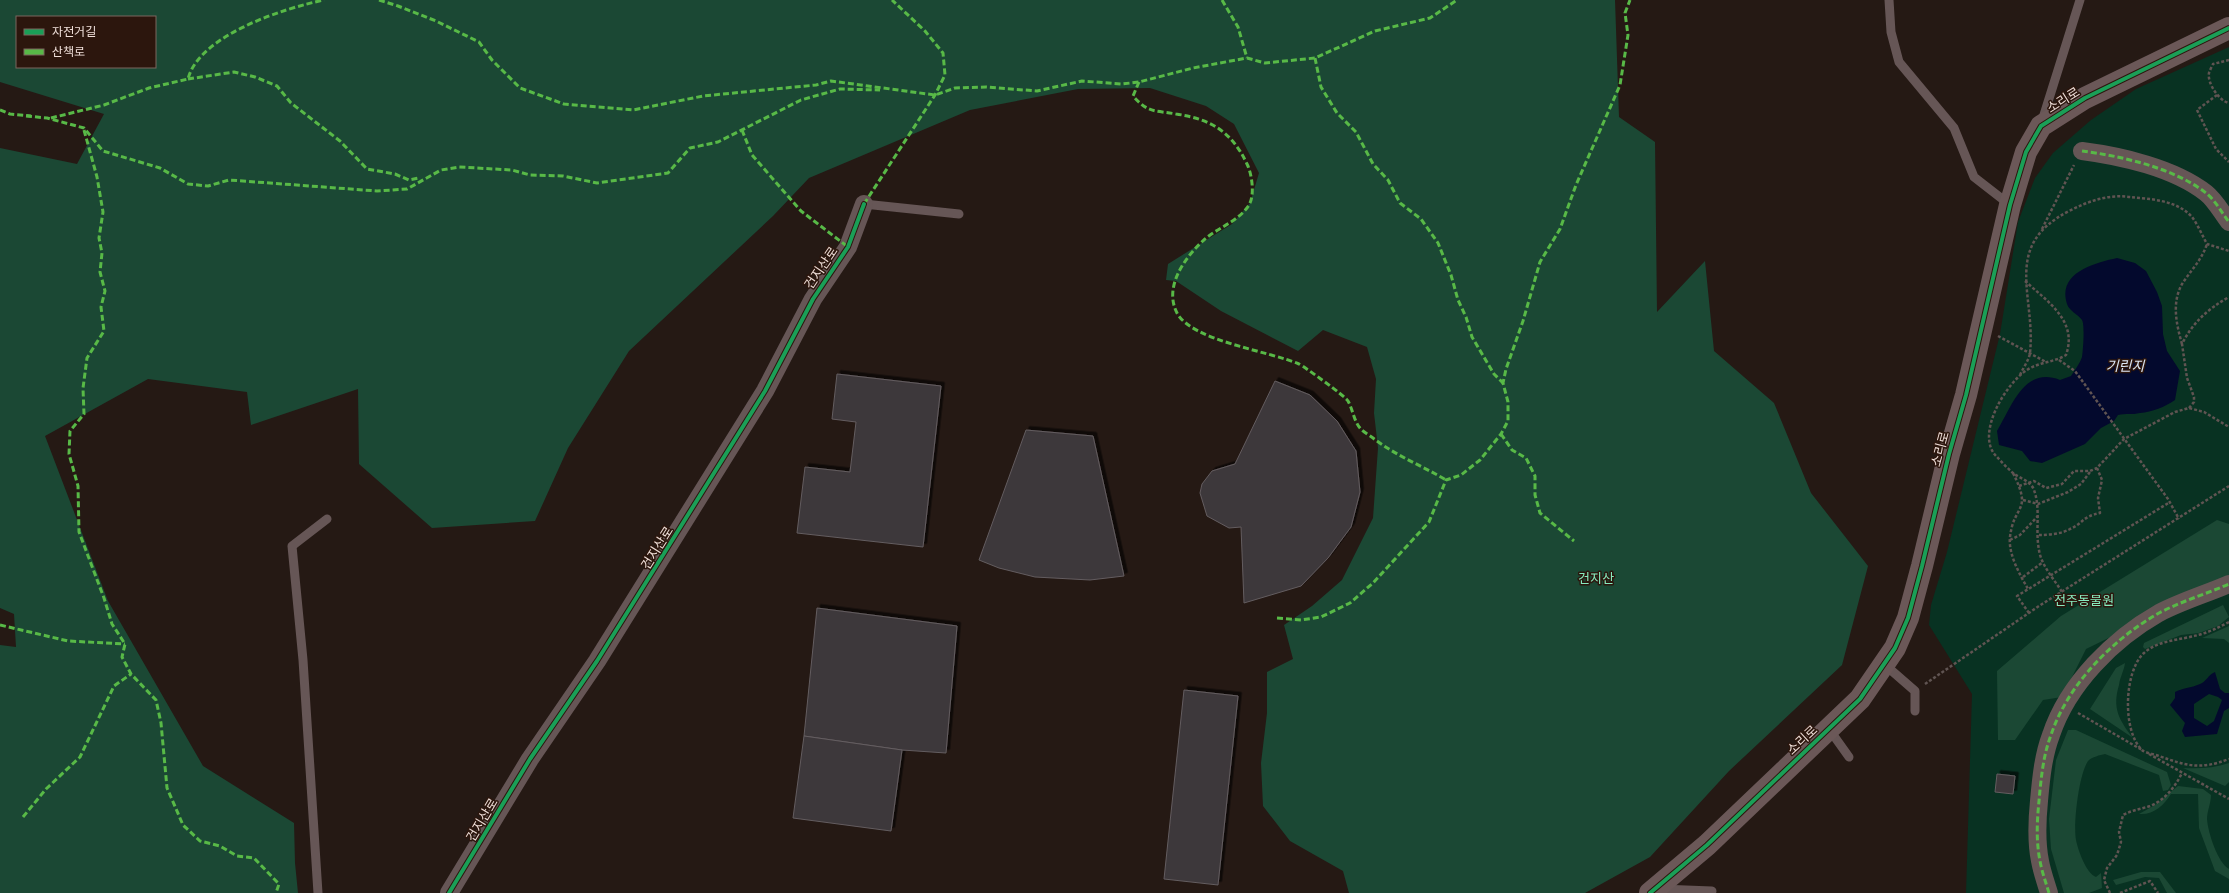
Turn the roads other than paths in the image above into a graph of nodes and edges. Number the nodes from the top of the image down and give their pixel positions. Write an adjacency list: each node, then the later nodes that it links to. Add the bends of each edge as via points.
1 (1889, 0): 7 (lane, via 1891,32 1899,62 1954,128 1974,177)
2 (2080, 0): 4 (lane)
3 (2229, 28): 4 (street, 소리로, via 2084,98)
4 (2041, 126): 7 (street, 소리로, via 2026,152)
5 (2082, 151): 9 (street, via 2143,164 2184,179 2207,194)
6 (864, 204): 8 (lane, 건지산로); 19 (street, 건지산로, via 848,247 813,299 765,391 597,661 530,759)
7 (2010, 205): 12 (street, 소리로, via 1966,395 1908,618 1895,648)
8 (959, 214)
9 (2229, 222)
10 (327, 519): 18 (lane, via 292,546)
11 (2229, 584): 20 (street, via 2185,600 2134,630 2113,646 2088,672 2064,705 2049,741 2041,774 2038,811 2040,861)
12 (1884, 664): 13 (lane, via 1915,691); 14 (street, 소리로, via 1860,699)
13 (1915, 711)
14 (1829, 729): 15 (lane); 16 (street, 소리로, via 1707,845)
15 (1849, 757)
16 (1652, 891): 17 (lane)
17 (1712, 891)
18 (318, 893)
19 (449, 893)
20 (2049, 893)

